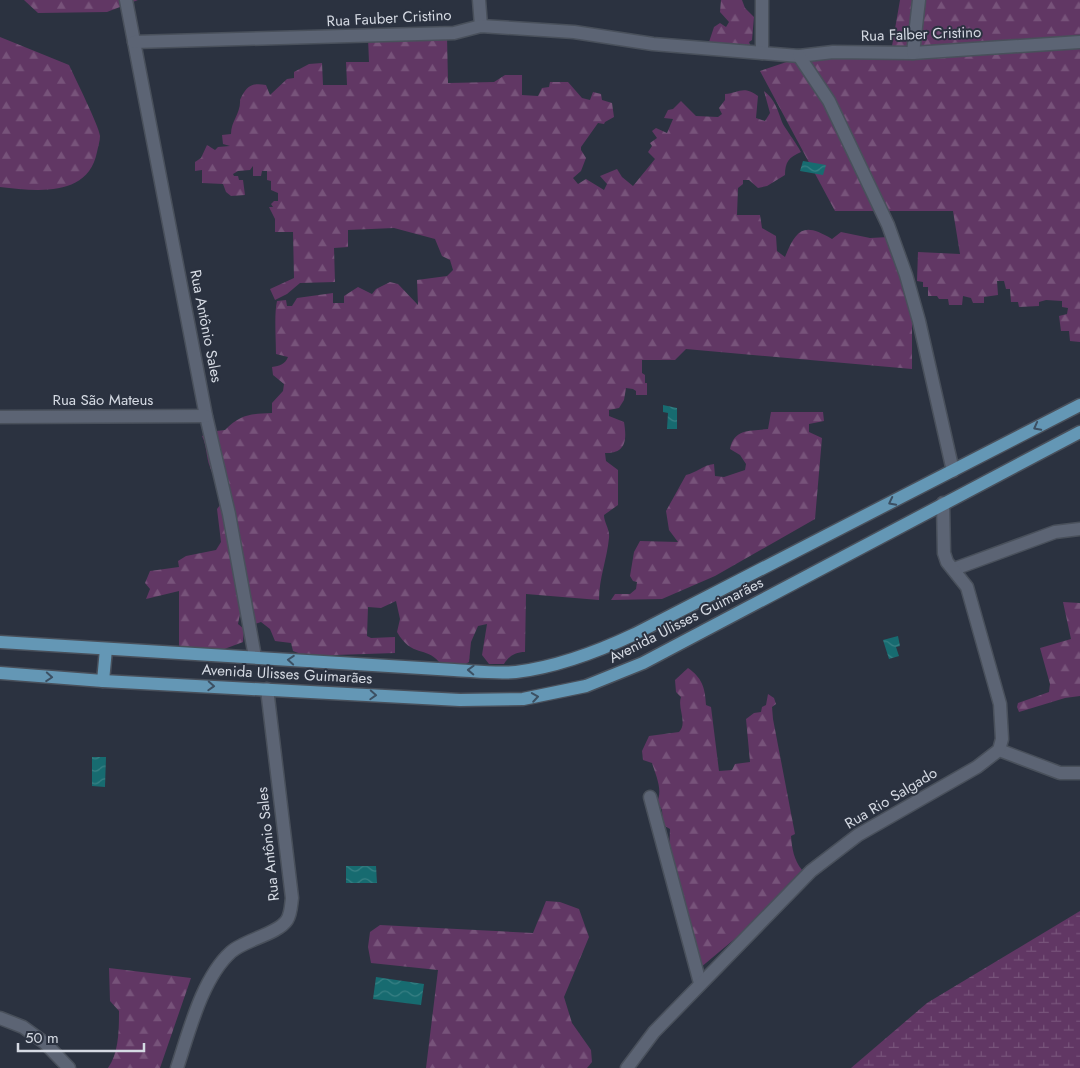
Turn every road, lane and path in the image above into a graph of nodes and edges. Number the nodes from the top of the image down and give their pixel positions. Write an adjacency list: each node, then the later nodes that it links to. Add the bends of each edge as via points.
1 (126, 0): 6 (street, Rua Antônio Sales)
2 (479, 0): 5 (street)
3 (762, 0): 8 (street)
4 (920, 0): 9 (street)
5 (481, 26): 6 (street, Rua Fauber Cristino, via 454,33); 8 (street, Rua Fauber Cristino, via 574,32 653,44)
6 (134, 42): 12 (street, Rua Antônio Sales)
7 (1080, 42): 9 (street, Rua Falber Cristino)
8 (762, 53): 10 (street, Rua Falber Cristino)
9 (913, 53): 10 (street, Rua Falber Cristino, via 833,52)
10 (799, 56): 15 (street, via 829,101 891,233 906,274)
11 (1080, 405): 15 (main road, Avenida Ulisses Guimarães, one-way to 15)
12 (206, 416): 13 (street, Rua São Mateus); 21 (street, Rua Antônio Sales, via 229,514)
13 (0, 417)
14 (1080, 432): 16 (main road, Avenida Ulisses Guimarães)
15 (953, 471): 21 (main road, Avenida Ulisses Guimarães, one-way to 21, via 606,648 546,666 514,672)
16 (943, 504): 18 (street, via 944,553); 24 (main road, Avenida Ulisses Guimarães, one-way to 16, via 460,700 514,699 586,686 643,663)
17 (1080, 529): 18 (street, via 1056,532)
18 (954, 568): 25 (street, via 967,587 1000,704 1002,739)
19 (0, 642): 20 (main road, Avenida Ulisses Guimarães)
20 (106, 648): 21 (main road, Avenida Ulisses Guimarães); 23 (main road)
21 (255, 658)
22 (0, 673): 23 (main road, Avenida Ulisses Guimarães, one-way to 23)
23 (103, 681): 24 (main road, Avenida Ulisses Guimarães, one-way to 24)
24 (267, 689): 31 (street, Rua Antônio Sales, via 292,898 289,914 281,925 242,943 217,966)
25 (999, 750): 26 (street, via 1060,772); 28 (street, Rua Rio Salgado, via 977,767 858,835 822,862)
26 (1080, 773)
27 (650, 797): 28 (street)
28 (700, 983): 32 (street, Rua Rio Salgado, via 654,1032)
29 (0, 1018): 30 (street, via 23,1027 45,1043)
30 (69, 1068)
31 (177, 1068)
32 (627, 1068)

